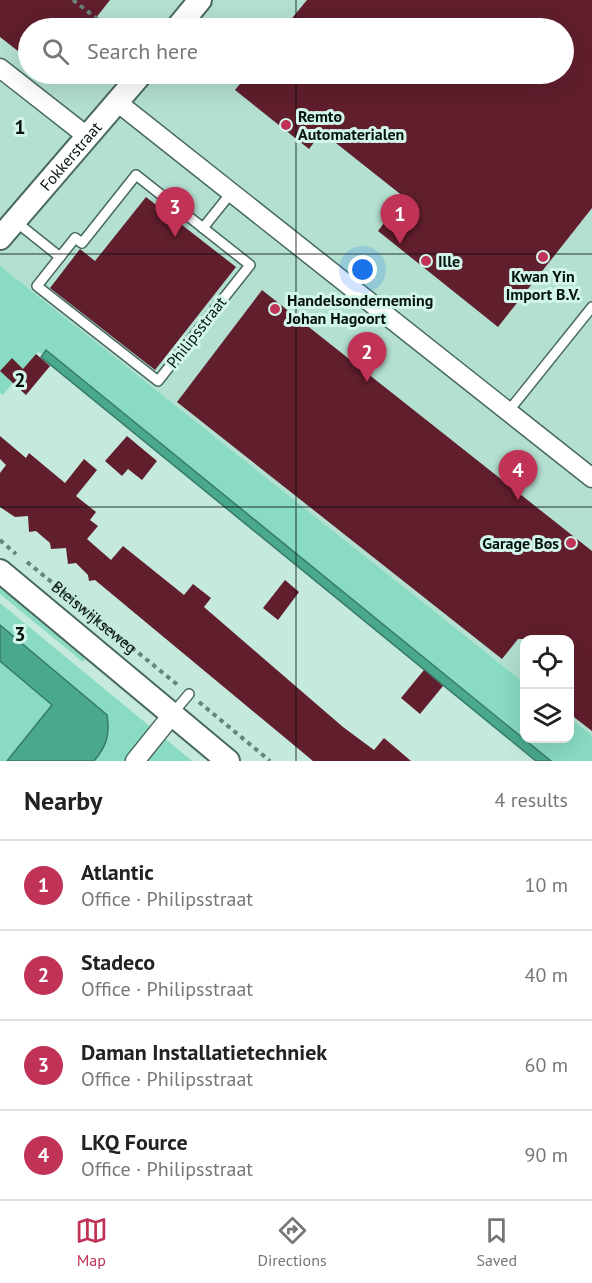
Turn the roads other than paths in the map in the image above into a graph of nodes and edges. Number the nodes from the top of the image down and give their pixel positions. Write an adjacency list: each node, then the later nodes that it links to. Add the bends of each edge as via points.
1 (200, 0): 2 (street)
2 (185, 18)
3 (0, 68): 4 (street)
4 (18, 82)
5 (20, 84): 8 (street)
6 (132, 84): 7 (street, Fokkerstraat)
7 (117, 102): 8 (street, Fokkerstraat); 9 (street)
8 (88, 137): 11 (street, Fokkerstraat)
9 (231, 193): 10 (lane); 14 (street)
10 (204, 228): 12 (lane, Philipsstraat, via 136,175 82,243 75,238); 12 (lane, Philipsstraat, via 250,265 158,381 37,286)
11 (4, 231): 12 (lane)
12 (60, 257)
13 (592, 307): 14 (lane)
14 (507, 413): 15 (street)
15 (592, 478)
16 (0, 572): 18 (street, Bleiswijkseweg)
17 (189, 694): 18 (lane)
18 (172, 715): 19 (street); 20 (street, Bleiswijkseweg)
19 (135, 761)
20 (228, 761)

